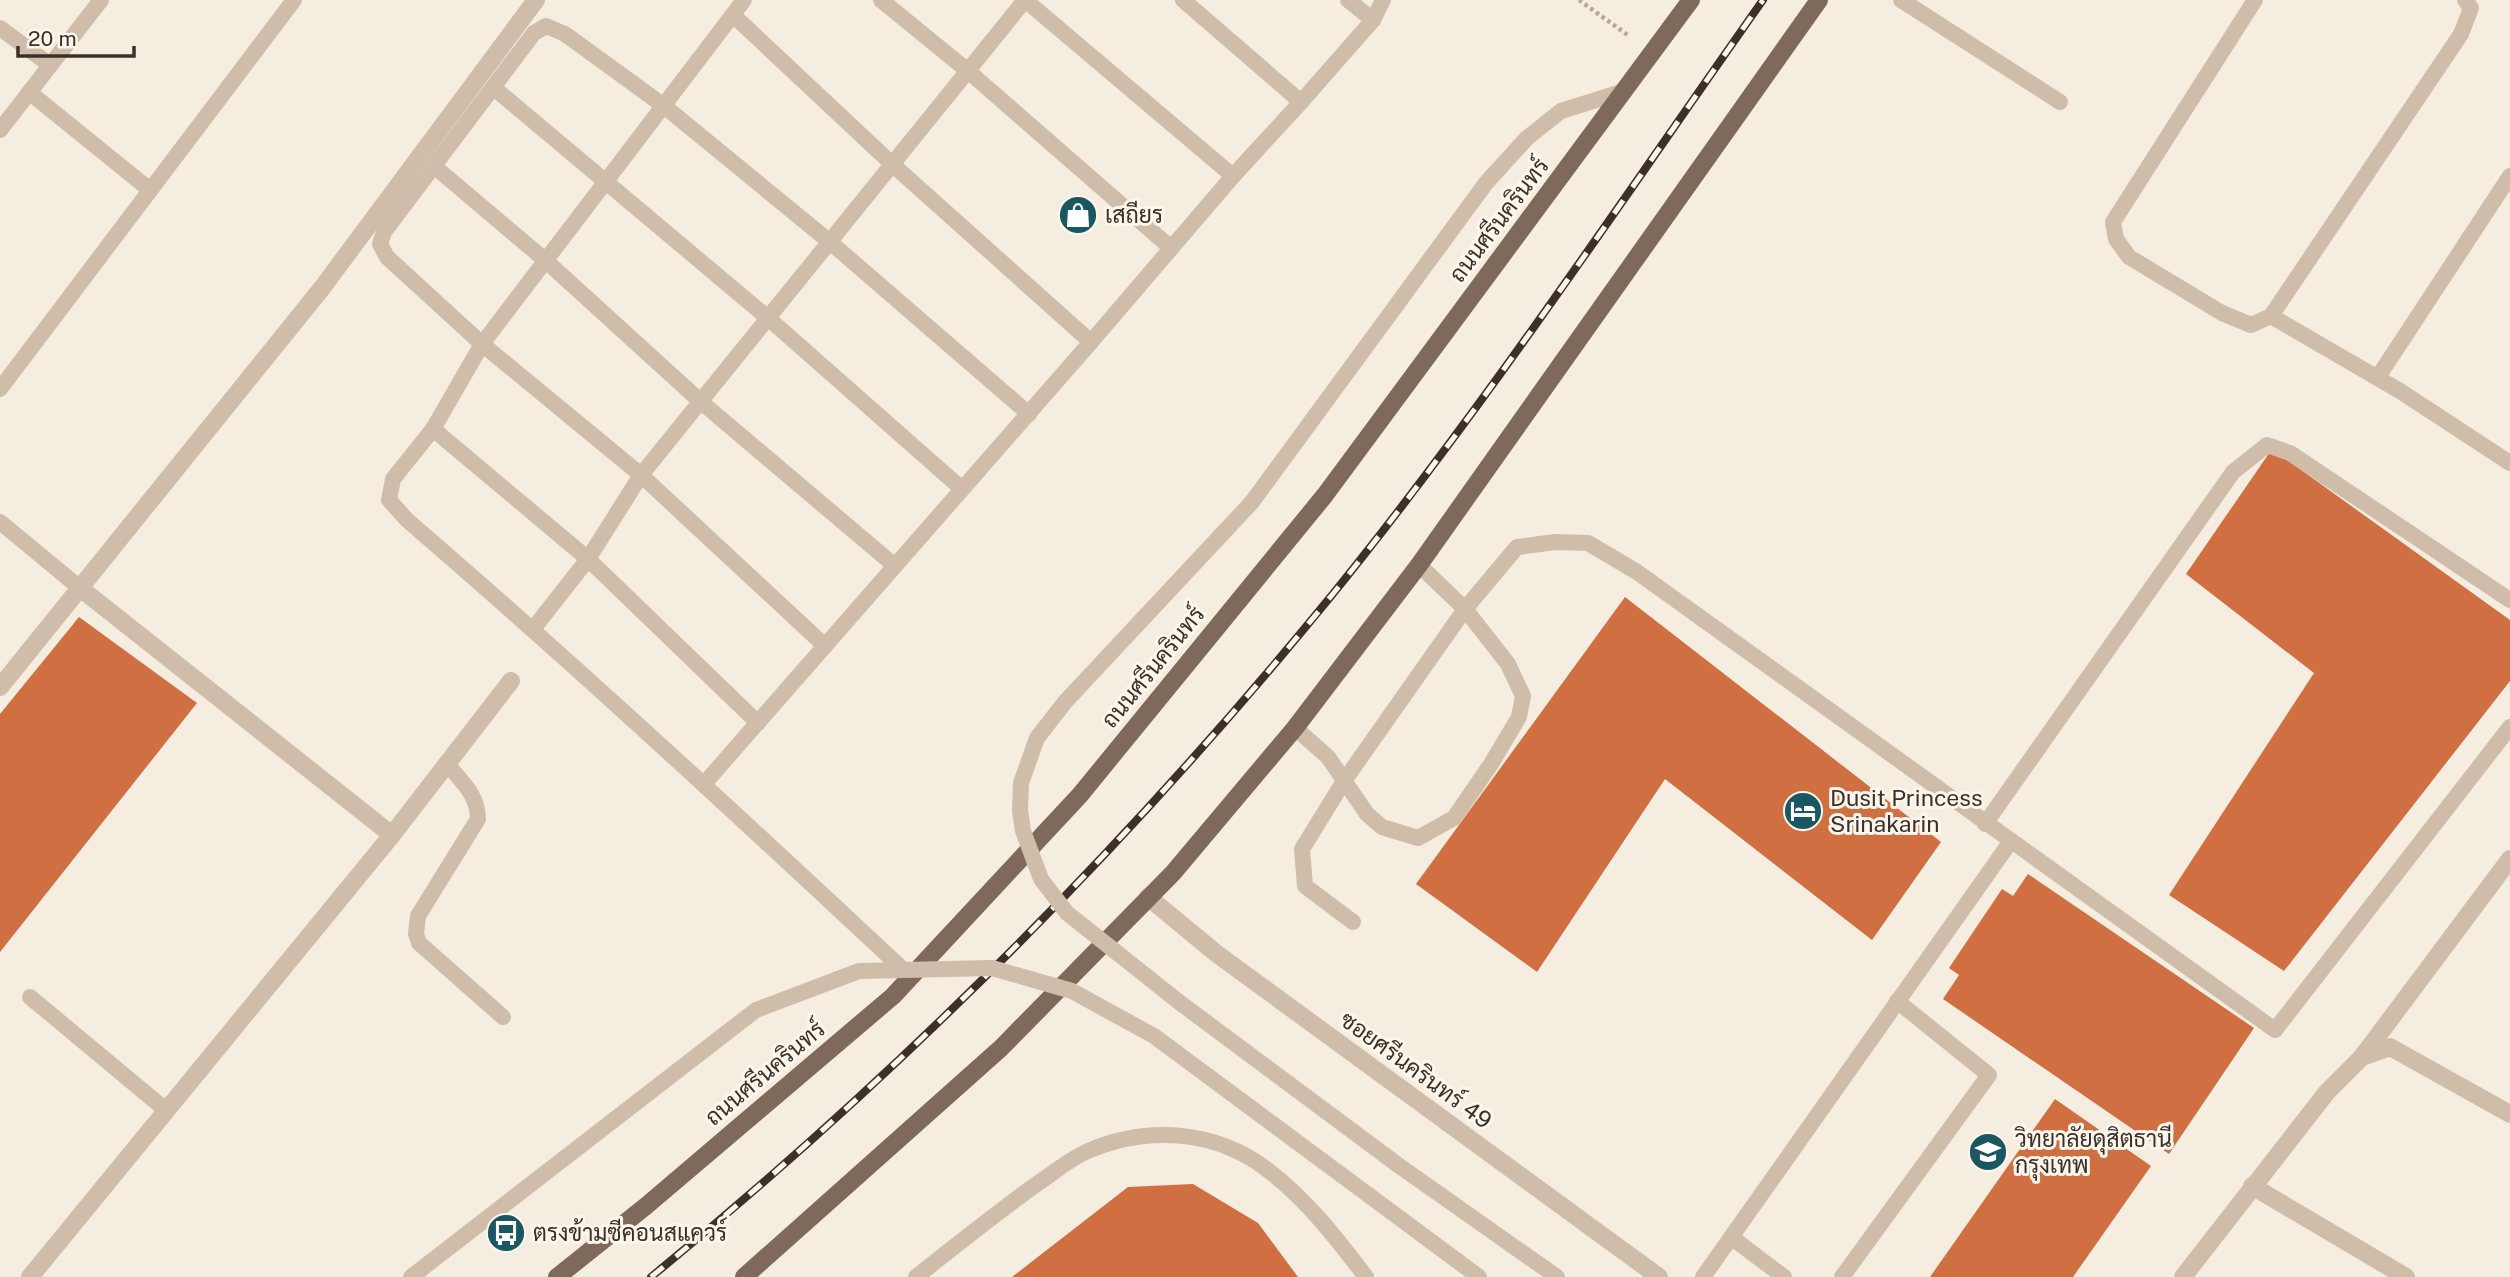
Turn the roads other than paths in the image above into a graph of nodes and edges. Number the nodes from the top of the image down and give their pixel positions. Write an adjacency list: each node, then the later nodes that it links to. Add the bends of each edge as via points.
1 (101, 0): 18 (lane)
2 (294, 0): 32 (lane)
3 (536, 0): 52 (street, via 322,288)
4 (744, 0): 15 (lane)
5 (881, 0): 19 (lane)
6 (1025, 0): 19 (lane); 29 (lane)
7 (1183, 0): 23 (lane)
8 (1348, 0): 16 (lane)
9 (1383, 0): 16 (lane)
10 (1691, 0): 21 (main road, ถนนศรีนครินทร์)
11 (1819, 0): 50 (main road)
12 (1901, 0): 24 (lane)
13 (2255, 0): 36 (lane, via 2113,222 2116,239 2129,257 2222,313 2251,325)
14 (2465, 0): 36 (lane, via 2471,8 2461,34)
15 (733, 15): 25 (lane); 27 (lane)
16 (1373, 20): 23 (lane)
17 (0, 28): 18 (lane)
18 (50, 65): 22 (lane)
19 (968, 71): 27 (lane); 34 (lane)
20 (494, 88): 25 (lane, via 534,33 546,26 565,34); 28 (lane); 31 (lane)
21 (1625, 91): 71 (main road, ถนนศรีนครินทร์, via 1325,495 1080,795); 87 (lane, bridge, via 1561,111 1527,138 1486,183 1252,502 1065,702 1037,738 1021,783 1023,831 1041,879 1067,912 1398,1165)
22 (29, 92): 26 (lane); 32 (lane)
23 (1301, 102): 29 (lane)
24 (2060, 102)
25 (664, 106): 31 (lane); 33 (lane)
26 (0, 130)
27 (892, 164): 33 (lane); 38 (lane)
28 (435, 167): 35 (lane); 39 (lane, via 384,232 380,244 387,257)
29 (1233, 176): 34 (lane)
30 (2510, 176): 40 (lane)
31 (606, 182): 35 (lane); 37 (lane)
32 (150, 190): 41 (lane)
33 (830, 242): 37 (lane); 43 (lane)
34 (1171, 248): 38 (lane)
35 (545, 260): 39 (lane); 42 (lane)
36 (2271, 316): 40 (lane)
37 (768, 318): 42 (lane); 47 (lane)
38 (1091, 342): 43 (lane)
39 (482, 344): 44 (lane); 46 (lane)
40 (2378, 377): 45 (lane)
41 (0, 389)
42 (700, 401): 46 (lane); 51 (lane)
43 (1029, 414): 47 (lane)
44 (433, 429): 49 (lane); 55 (lane, via 393,479 389,500)
45 (2510, 463)
46 (641, 475): 49 (lane); 56 (lane)
47 (962, 489): 51 (lane)
48 (0, 522): 52 (lane)
49 (588, 559): 55 (lane); 59 (lane)
50 (1419, 565): 54 (lane); 60 (main road)
51 (895, 566): 56 (lane)
52 (80, 588): 58 (street); 66 (street)
53 (2510, 600): 65 (lane, via 2290,453 2267,445 2233,472)
54 (1465, 609): 63 (lane); 63 (lane, via 1508,664 1523,696 1519,717 1454,818 1418,838 1382,827); 65 (lane, via 1517,547 1588,543 1637,572)
55 (533, 629): 64 (lane)
56 (825, 646): 59 (lane)
57 (512, 681): 62 (street)
58 (0, 687)
59 (758, 723): 64 (lane)
60 (1294, 727): 63 (lane, via 1328,757); 69 (main road)
61 (2510, 727): 67 (lane, via 2275,1030)
62 (447, 764): 66 (street); 74 (lane, via 478,805 478,820 418,916 416,934 419,943)
63 (1344, 781): 70 (lane, via 1301,849 1306,886)
64 (704, 784): 71 (lane)
65 (1985, 824): 67 (lane)
66 (392, 835): 76 (street)
67 (2011, 841): 73 (lane)
68 (2510, 859): 75 (street)
69 (1148, 897): 80 (main road, via 1001,1048); 88 (street, ซอยศรีนครินทร์ 49, via 1217,954)
70 (1353, 922)
71 (911, 977): 83 (main road, ถนนศรีนครินทร์, via 646,1206)
72 (30, 997): 76 (lane)
73 (1897, 1001): 79 (lane); 91 (lane, via 1989,1075)
74 (503, 1017)
75 (2362, 1057): 77 (street, via 2390,1047); 78 (street)
76 (166, 1111): 81 (street)
77 (2510, 1114)
78 (2252, 1186): 92 (street); 93 (street)
79 (1731, 1237): 89 (lane); 90 (lane)
80 (749, 1275)
81 (30, 1277)
82 (411, 1277): 86 (lane, bridge, via 756,1010 859,971 992,968 1072,991 1154,1036)
83 (556, 1277)
84 (916, 1277): 85 (lane, via 1085,1152 1137,1136 1160,1135 1217,1142 1269,1171 1328,1229)
85 (1366, 1277)
86 (1479, 1277)
87 (1557, 1277)
88 (1659, 1277)
89 (1703, 1277)
90 (1784, 1277)
91 (1842, 1277)
92 (2183, 1277)
93 (2406, 1277)

